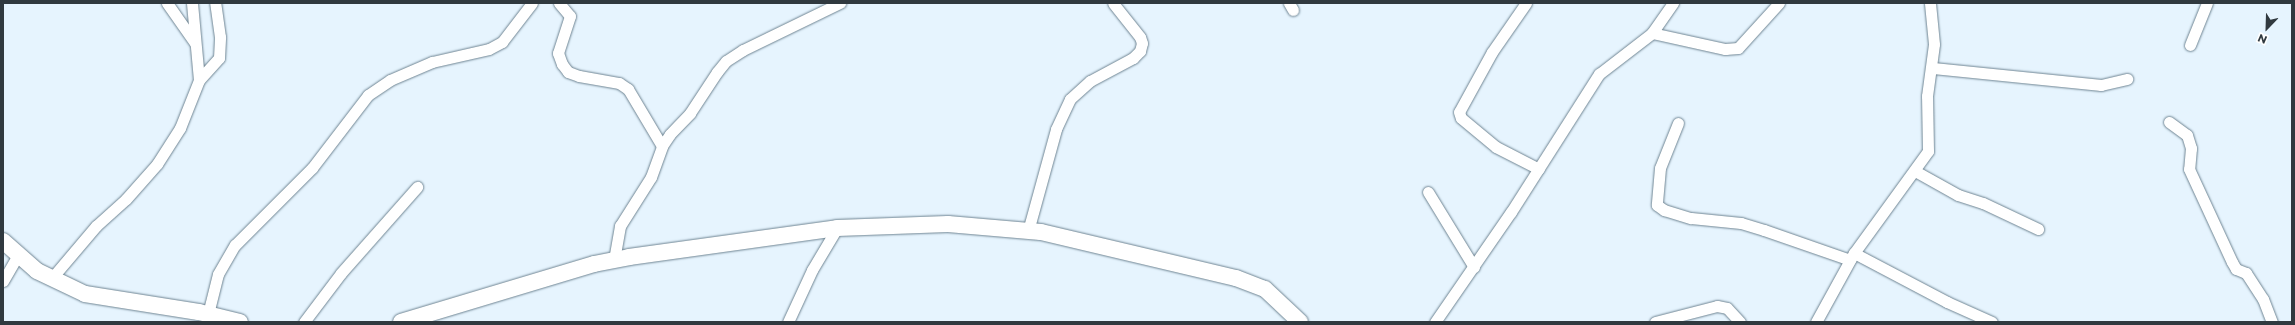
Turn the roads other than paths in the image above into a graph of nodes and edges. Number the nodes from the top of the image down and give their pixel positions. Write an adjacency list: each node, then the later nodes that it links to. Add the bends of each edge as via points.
1 (166, 3): 15 (street)
2 (192, 3): 15 (street)
3 (215, 3): 18 (street, via 220,37 219,58)
4 (532, 3): 36 (street, via 502,42 489,49 432,62 390,80 368,95 312,168 235,245 218,274)
5 (559, 3): 21 (street, via 570,16 558,53 562,64 574,74 619,83 628,89)
6 (840, 3): 21 (street, via 743,50 726,61 690,113)
7 (1113, 3): 28 (street, via 1140,37 1140,51 1133,58 1090,81 1070,99 1056,128)
8 (1526, 3): 22 (street, via 1492,52 1459,112 1461,118 1496,147)
9 (1673, 3): 13 (street)
10 (1779, 3): 13 (street, via 1738,48 1717,48)
11 (1930, 3): 16 (street, via 1934,44)
12 (2207, 3): 14 (street)
13 (1652, 33): 22 (street, via 1599,74)
14 (2190, 44)
15 (196, 46): 18 (street)
16 (1933, 68): 17 (street, via 2101,85); 23 (street, via 1927,96 1929,146)
17 (2127, 79)
18 (199, 80): 34 (street, via 180,128 157,164 96,226)
19 (2170, 122): 47 (street, via 2187,135 2191,148 2189,169 2232,262 2236,268 2246,273 2263,299)
20 (1678, 123): 31 (street, via 1660,168 1657,205 1664,210 1691,218 1741,223)
21 (662, 146): 32 (street, via 651,177 620,226)
22 (1539, 169): 33 (street)
23 (1916, 172): 27 (street, via 1958,195); 31 (street)
24 (417, 187): 38 (street, via 327,289)
25 (1428, 192): 33 (street)
26 (837, 228): 28 (street, via 948,224); 32 (street); 40 (street, via 812,270)
27 (2038, 229)
28 (1028, 231): 41 (street, via 1115,248 1253,284 1265,290)
29 (3, 241): 30 (street)
30 (18, 255): 34 (street); 35 (street)
31 (1852, 257): 45 (street); 46 (street)
32 (614, 260): 39 (street)
33 (1474, 267): 42 (street)
34 (51, 279): 36 (street, via 103,299)
35 (3, 280)
36 (208, 314): 37 (street)
37 (232, 321)
38 (304, 322)
39 (401, 322)
40 (788, 322)
41 (1300, 322)
42 (1435, 322)
43 (1655, 322): 44 (street, via 1718,306 1727,308)
44 (1740, 322)
45 (1816, 322)
46 (1992, 322)
47 (2272, 322)

